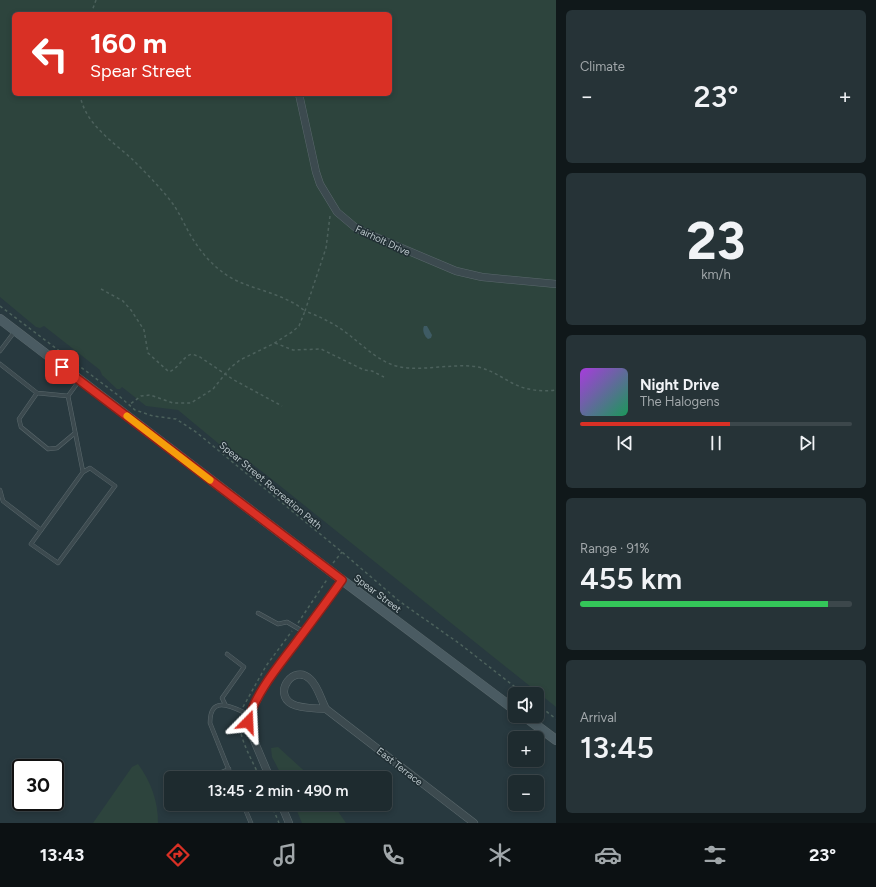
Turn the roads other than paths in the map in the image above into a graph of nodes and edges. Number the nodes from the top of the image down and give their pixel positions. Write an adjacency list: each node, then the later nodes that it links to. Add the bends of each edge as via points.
1 (299, 96): 2 (street, Fairholt Drive, via 320,184 337,212 346,221 366,233 456,271 482,277)
2 (556, 284)
3 (0, 319): 4 (main road, Spear Street)
4 (15, 330): 5 (lane); 7 (main road, Spear Street)
5 (0, 351)
6 (0, 364): 8 (lane)
7 (79, 380): 9 (lane); 14 (main road, Spear Street)
8 (37, 393): 9 (lane); 10 (lane, via 19,419 21,427 48,449 57,448)
9 (68, 396): 10 (lane)
10 (75, 433): 11 (lane)
11 (83, 472): 13 (lane); 13 (lane, via 90,468 115,486 58,563 31,544)
12 (0, 490): 13 (lane, via 3,501)
13 (41, 530)
14 (342, 580): 16 (street); 19 (main road, Spear Street)
15 (258, 613): 16 (lane, via 278,624 287,622)
16 (304, 632): 21 (street, via 273,674)
17 (227, 654): 18 (lane, via 244,667 222,698)
18 (225, 704): 21 (lane); 24 (lane, via 217,705 213,709 210,723)
19 (508, 705)
20 (326, 709): 20 (street, East Terrace, via 293,704 284,693 286,683 293,676 307,676 314,684); 31 (street, East Terrace)
21 (250, 715): 26 (street, via 250,732)
22 (533, 723): 23 (main road)
23 (556, 740)
24 (228, 769): 25 (lane)
25 (224, 771)
26 (267, 771)
27 (246, 811): 29 (lane)
28 (284, 811): 30 (street)
29 (251, 823)
30 (289, 823)
31 (474, 823)

